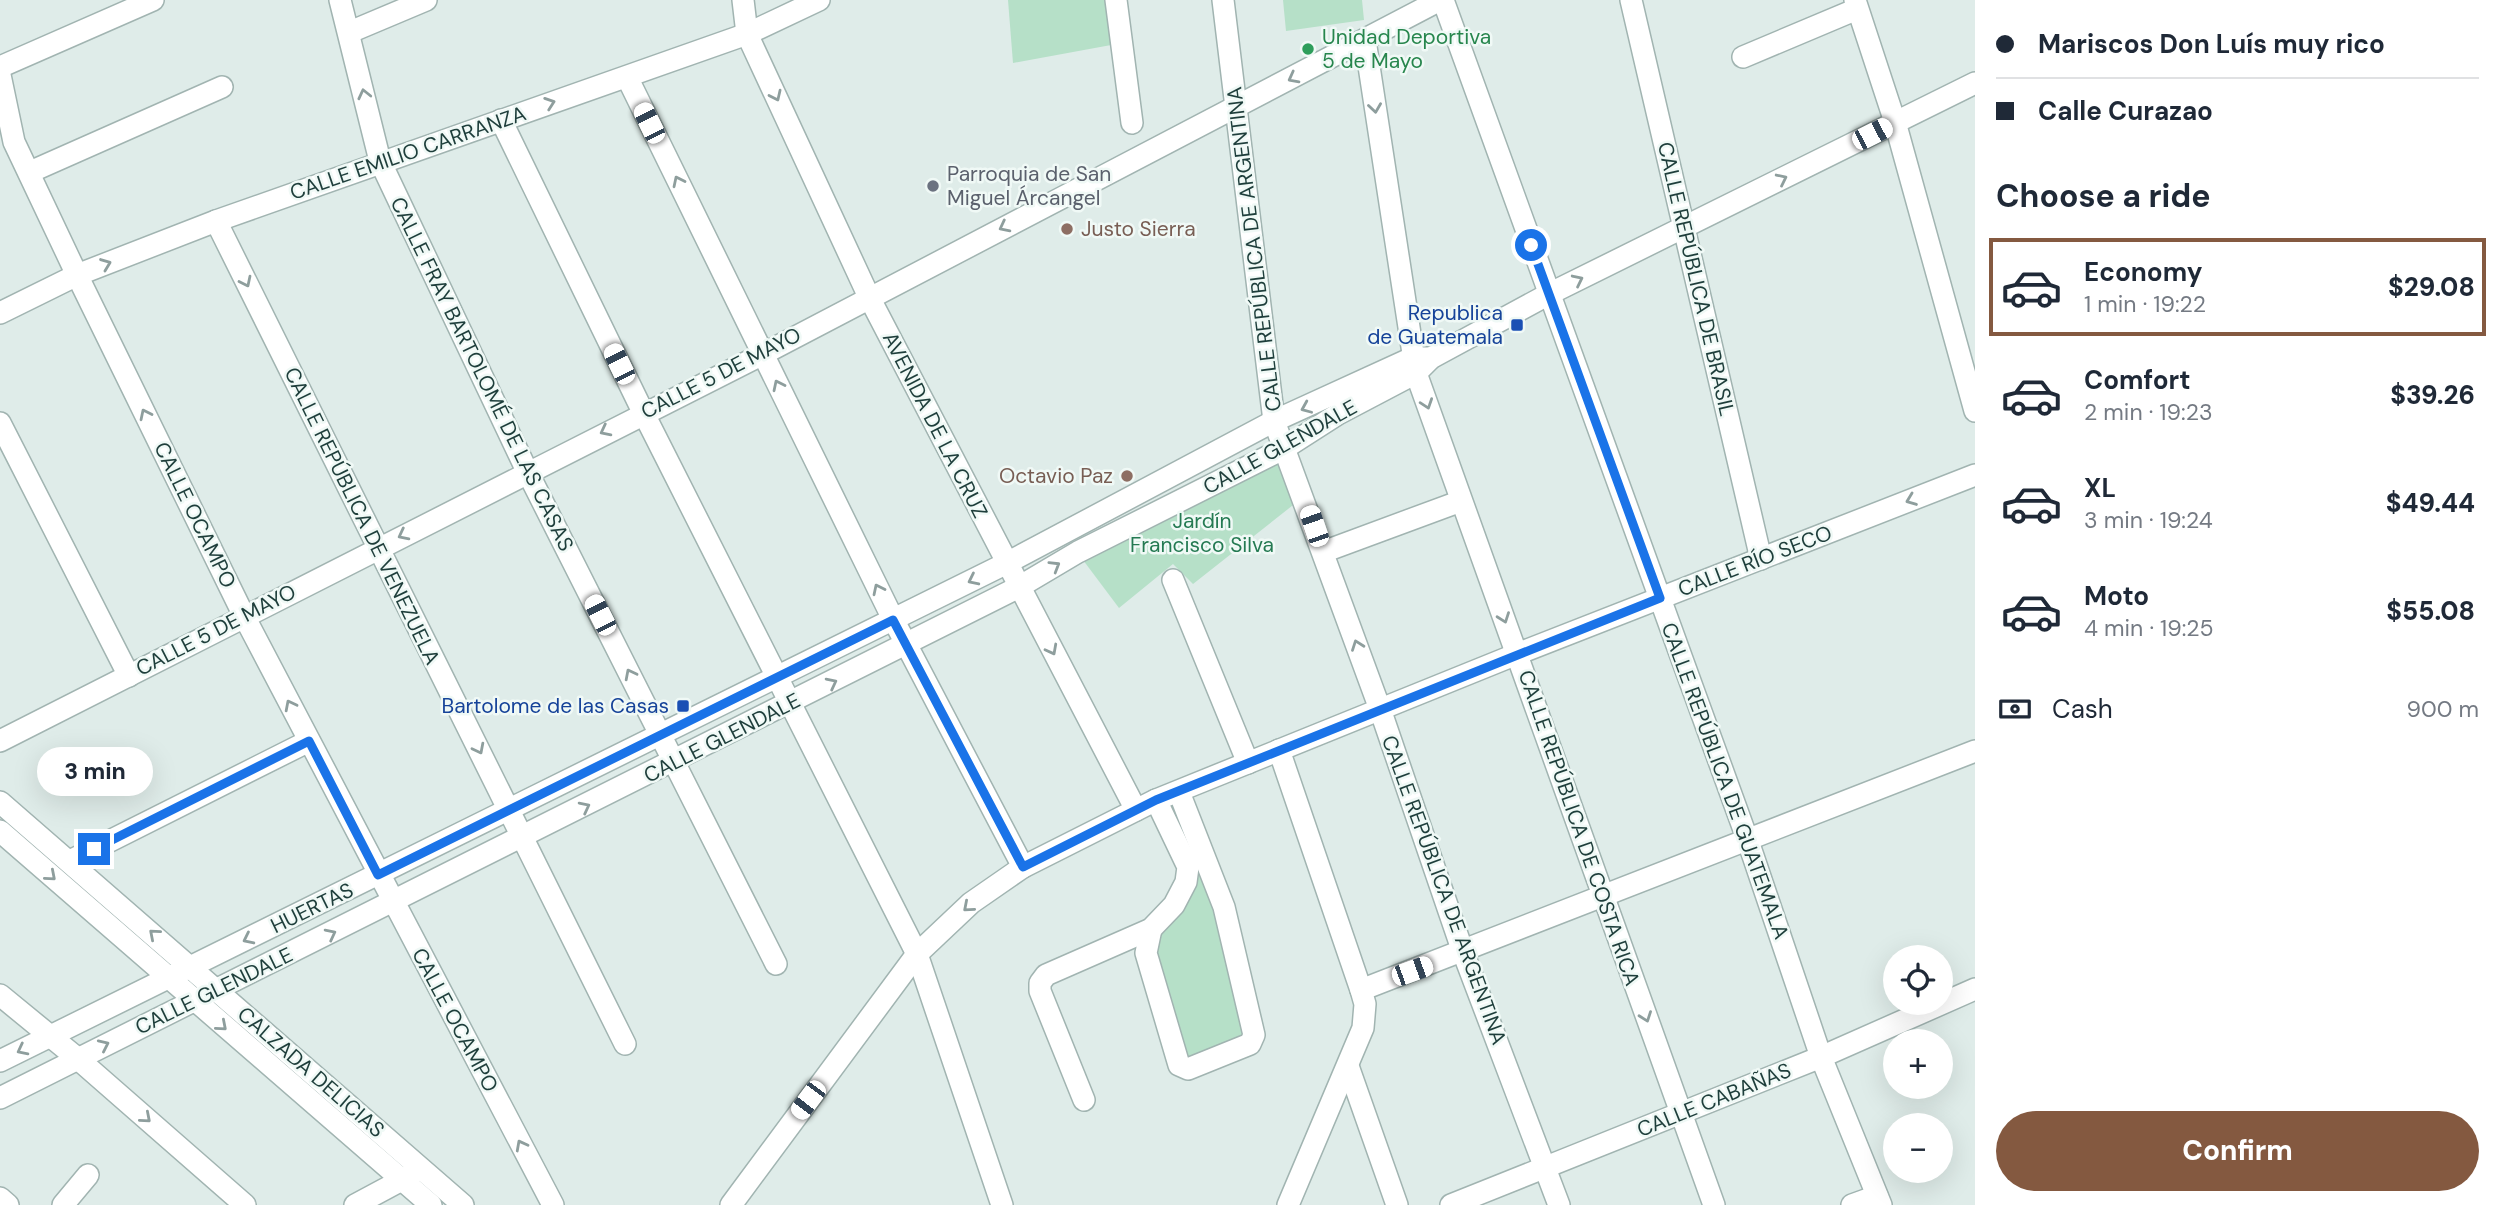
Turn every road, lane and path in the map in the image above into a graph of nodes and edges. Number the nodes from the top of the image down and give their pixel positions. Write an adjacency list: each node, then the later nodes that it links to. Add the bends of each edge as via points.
1 (153, 0): 15 (street)
2 (340, 0): 11 (street, CALLE FRAY BARTOLOMÉ DE LAS CASAS)
3 (426, 0): 11 (street)
4 (743, 0): 12 (street, AVENIDA DE LA CRUZ)
5 (819, 0): 12 (street, CALLE EMILIO CARRANZA)
6 (1116, 0): 23 (street)
7 (1223, 0): 20 (street, CALLE REPÚBLICA DE ARGENTINA)
8 (1442, 0): 13 (street, CALLE 5 DE MAYO); 29 (street, CALLE REPÚBLICA DE GUATEMALA)
9 (1631, 0): 27 (street, CALLE REPÚBLICA DE BRASIL)
10 (1856, 4): 14 (street); 22 (street)
11 (350, 32): 24 (street, CALLE FRAY BARTOLOMÉ DE LAS CASAS, one-way to 11)
12 (747, 34): 17 (street, CALLE EMILIO CARRANZA); 30 (street, AVENIDA DE LA CRUZ, one-way to 30)
13 (1365, 40): 20 (street, CALLE 5 DE MAYO, one-way to 20); 33 (street, CALLE REPÚBLICA DE COSTA RICA, one-way to 33)
14 (1743, 57)
15 (0, 67)
16 (0, 75): 25 (street, CALLE OCAMPO, via 14,142)
17 (627, 77): 21 (street, CALLE EMILIO CARRANZA, one-way to 17); 32 (street, one-way to 17)
18 (1975, 83): 22 (street, CALLE GLENDALE)
19 (222, 87): 25 (street)
20 (1238, 107): 30 (street, CALLE 5 DE MAYO, one-way to 30); 36 (street, CALLE REPÚBLICA DE ARGENTINA)
21 (500, 120): 24 (street, CALLE EMILIO CARRANZA); 35 (street)
22 (1895, 122): 27 (street, CALLE GLENDALE, one-way to 22); 34 (street)
23 (1132, 123)
24 (380, 161): 26 (street, CALLE EMILIO CARRANZA); 39 (street, CALLE FRAY BARTOLOMÉ DE LAS CASAS)
25 (30, 172): 28 (street, CALLE OCAMPO)
26 (216, 221): 28 (street, CALLE EMILIO CARRANZA, one-way to 26); 42 (street, CALLE REPÚBLICA DE VENEZUELA, one-way to 42)
27 (1684, 227): 29 (street, CALLE GLENDALE, one-way to 27); 44 (street, CALLE REPÚBLICA DE BRASIL)
28 (77, 275): 31 (street, CALLE EMILIO CARRANZA); 49 (street, CALLE OCAMPO, one-way to 28)
29 (1549, 294): 33 (street, CALLE GLENDALE); 48 (street, CALLE REPÚBLICA DE GUATEMALA)
30 (869, 297): 32 (street, CALLE 5 DE MAYO); 45 (street, AVENIDA DE LA CRUZ)
31 (0, 313)
32 (763, 354): 35 (street, CALLE 5 DE MAYO); 50 (street, one-way to 32)
33 (1420, 363): 36 (street, CALLE GLENDALE, one-way to 36); 38 (street, CALLE GLENDALE); 41 (street, CALLE REPÚBLICA DE COSTA RICA, one-way to 41)
34 (1975, 411)
35 (643, 412): 39 (street, CALLE 5 DE MAYO, one-way to 39); 54 (street)
36 (1274, 421): 38 (street, CALLE REPÚBLICA DE ARGENTINA); 45 (street, CALLE GLENDALE)
37 (0, 423): 53 (street)
38 (1285, 448): 43 (street, CALLE REPÚBLICA DE ARGENTINA); 47 (street, CALLE GLENDALE, one-way to 38, via 1078,552)
39 (527, 471): 42 (street, CALLE 5 DE MAYO, one-way to 42); 58 (street, CALLE FRAY BARTOLOMÉ DE LAS CASAS, one-way to 39)
40 (1975, 475): 44 (street, CALLE RÍO SECO, one-way to 44)
41 (1461, 501): 43 (street); 52 (street, CALLE REPÚBLICA DE COSTA RICA, one-way to 52)
42 (378, 548): 49 (street, CALLE 5 DE MAYO); 67 (street, CALLE REPÚBLICA DE VENEZUELA, one-way to 67)
43 (1323, 552): 56 (street, CALLE REPÚBLICA DE ARGENTINA, one-way to 43)
44 (1761, 559): 48 (street, CALLE RÍO SECO)
45 (1007, 563): 47 (street, AVENIDA DE LA CRUZ); 50 (street, CALLE GLENDALE, one-way to 50)
46 (1173, 580): 63 (street)
47 (1019, 587): 51 (street, CALLE GLENDALE); 68 (street, AVENIDA DE LA CRUZ, one-way to 68)
48 (1660, 598): 52 (street, CALLE RÍO SECO); 71 (street, CALLE REPÚBLICA DE GUATEMALA)
49 (244, 616): 53 (street, CALLE 5 DE MAYO); 59 (street, CALLE OCAMPO, one-way to 49)
50 (893, 620): 51 (street); 54 (street, CALLE GLENDALE)
51 (906, 645): 55 (street, CALLE GLENDALE, one-way to 51); 74 (street)
52 (1517, 654): 56 (street, CALLE RÍO SECO); 76 (street, CALLE REPÚBLICA DE COSTA RICA)
53 (128, 676): 57 (street, CALLE 5 DE MAYO)
54 (776, 677): 55 (street); 58 (street, CALLE GLENDALE)
55 (790, 704): 62 (street, CALLE GLENDALE); 80 (street)
56 (1380, 709): 60 (street, CALLE RÍO SECO); 79 (street, CALLE REPÚBLICA DE ARGENTINA)
57 (3, 732)
58 (660, 735): 62 (street, CALLE FRAY BARTOLOMÉ DE LAS CASAS); 67 (street, HUERTAS)
59 (309, 741): 72 (street); 75 (street, CALLE OCAMPO)
60 (1279, 750): 63 (street, CALLE RÍO SECO); 86 (street)
61 (1975, 751): 71 (street)
62 (674, 762): 70 (street, CALLE GLENDALE, one-way to 62); 81 (street, CALLE FRAY BARTOLOMÉ DE LAS CASAS)
63 (1248, 763): 64 (street, CALLE RÍO SECO)
64 (1179, 792): 65 (street, CALLE RÍO SECO); 73 (street)
65 (1156, 800): 68 (street, CALLE RÍO SECO); 73 (street)
66 (0, 802): 72 (street, CALZADA DELICIAS)
67 (510, 810): 70 (street, CALLE REPÚBLICA DE VENEZUELA); 75 (street, HUERTAS)
68 (1136, 810): 74 (street, CALLE RÍO SECO)
69 (0, 831): 83 (street, CALZADA DELICIAS, one-way to 83)
70 (524, 837): 77 (street, CALLE GLENDALE); 90 (street, CALLE REPÚBLICA DE VENEZUELA)
71 (1748, 841): 76 (street); 91 (street, CALLE REPÚBLICA DE GUATEMALA)
72 (70, 861): 82 (street, CALZADA DELICIAS, one-way to 72)
73 (1196, 864): 78 (street, via 1174,905); 78 (street, via 1224,906 1254,1035 1250,1044 1188,1069 1179,1065 1146,953)
74 (1023, 867): 80 (street, CALLE RÍO SECO, one-way to 80, via 971,903)
75 (378, 875): 77 (street, CALLE OCAMPO); 82 (street, HUERTAS, one-way to 82)
76 (1602, 897): 79 (street); 97 (street, CALLE REPÚBLICA DE COSTA RICA, one-way to 97)
77 (393, 903): 85 (street, CALLE GLENDALE, one-way to 77); 110 (street, CALLE OCAMPO, one-way to 77)
78 (1152, 929): 96 (street, via 1046,975 1040,983)
79 (1464, 952): 86 (street); 99 (street, CALLE REPÚBLICA DE ARGENTINA)
80 (916, 954): 111 (street, CALLE RÍO SECO); 112 (street)
81 (776, 964)
82 (192, 967): 83 (street, HUERTAS); 85 (street, CALZADA DELICIAS)
83 (168, 979): 88 (street, CALZADA DELICIAS); 89 (street, HUERTAS)
84 (1975, 989): 91 (street, CALLE CABAÑAS)
85 (218, 990): 88 (street, CALLE GLENDALE); 98 (street, CALZADA DELICIAS)
86 (1361, 990): 94 (street, via 1366,1016)
87 (0, 995): 89 (street)
88 (194, 1002): 92 (street, CALLE GLENDALE, one-way to 88); 101 (street, CALZADA DELICIAS, one-way to 101)
89 (49, 1037): 92 (street); 93 (street, HUERTAS, one-way to 93)
90 (625, 1044)
91 (1821, 1057): 97 (street, CALLE CABAÑAS); 103 (street, CALLE REPÚBLICA DE GUATEMALA)
92 (77, 1058): 95 (street, CALLE GLENDALE); 106 (street, one-way to 106)
93 (0, 1061)
94 (1348, 1066): 113 (street); 114 (street)
95 (0, 1098)
96 (1084, 1100)
97 (1681, 1114): 99 (street, CALLE CABAÑAS); 117 (street, CALLE REPÚBLICA DE COSTA RICA)
98 (422, 1168): 101 (street); 109 (street, CALZADA DELICIAS)
99 (1545, 1168): 115 (street, CALLE CABAÑAS); 116 (street, CALLE REPÚBLICA DE ARGENTINA)
100 (88, 1175): 105 (street)
101 (402, 1180): 107 (street); 108 (street, CALZADA DELICIAS)
102 (0, 1198): 104 (street)
103 (1879, 1200): 118 (street)
104 (8, 1205)
105 (63, 1205)
106 (245, 1205)
107 (355, 1205)
108 (431, 1205)
109 (463, 1205)
110 (553, 1205)
111 (731, 1205)
112 (1002, 1205)
113 (1288, 1205)
114 (1397, 1205)
115 (1451, 1205)
116 (1559, 1205)
117 (1714, 1205)
118 (1852, 1205)

